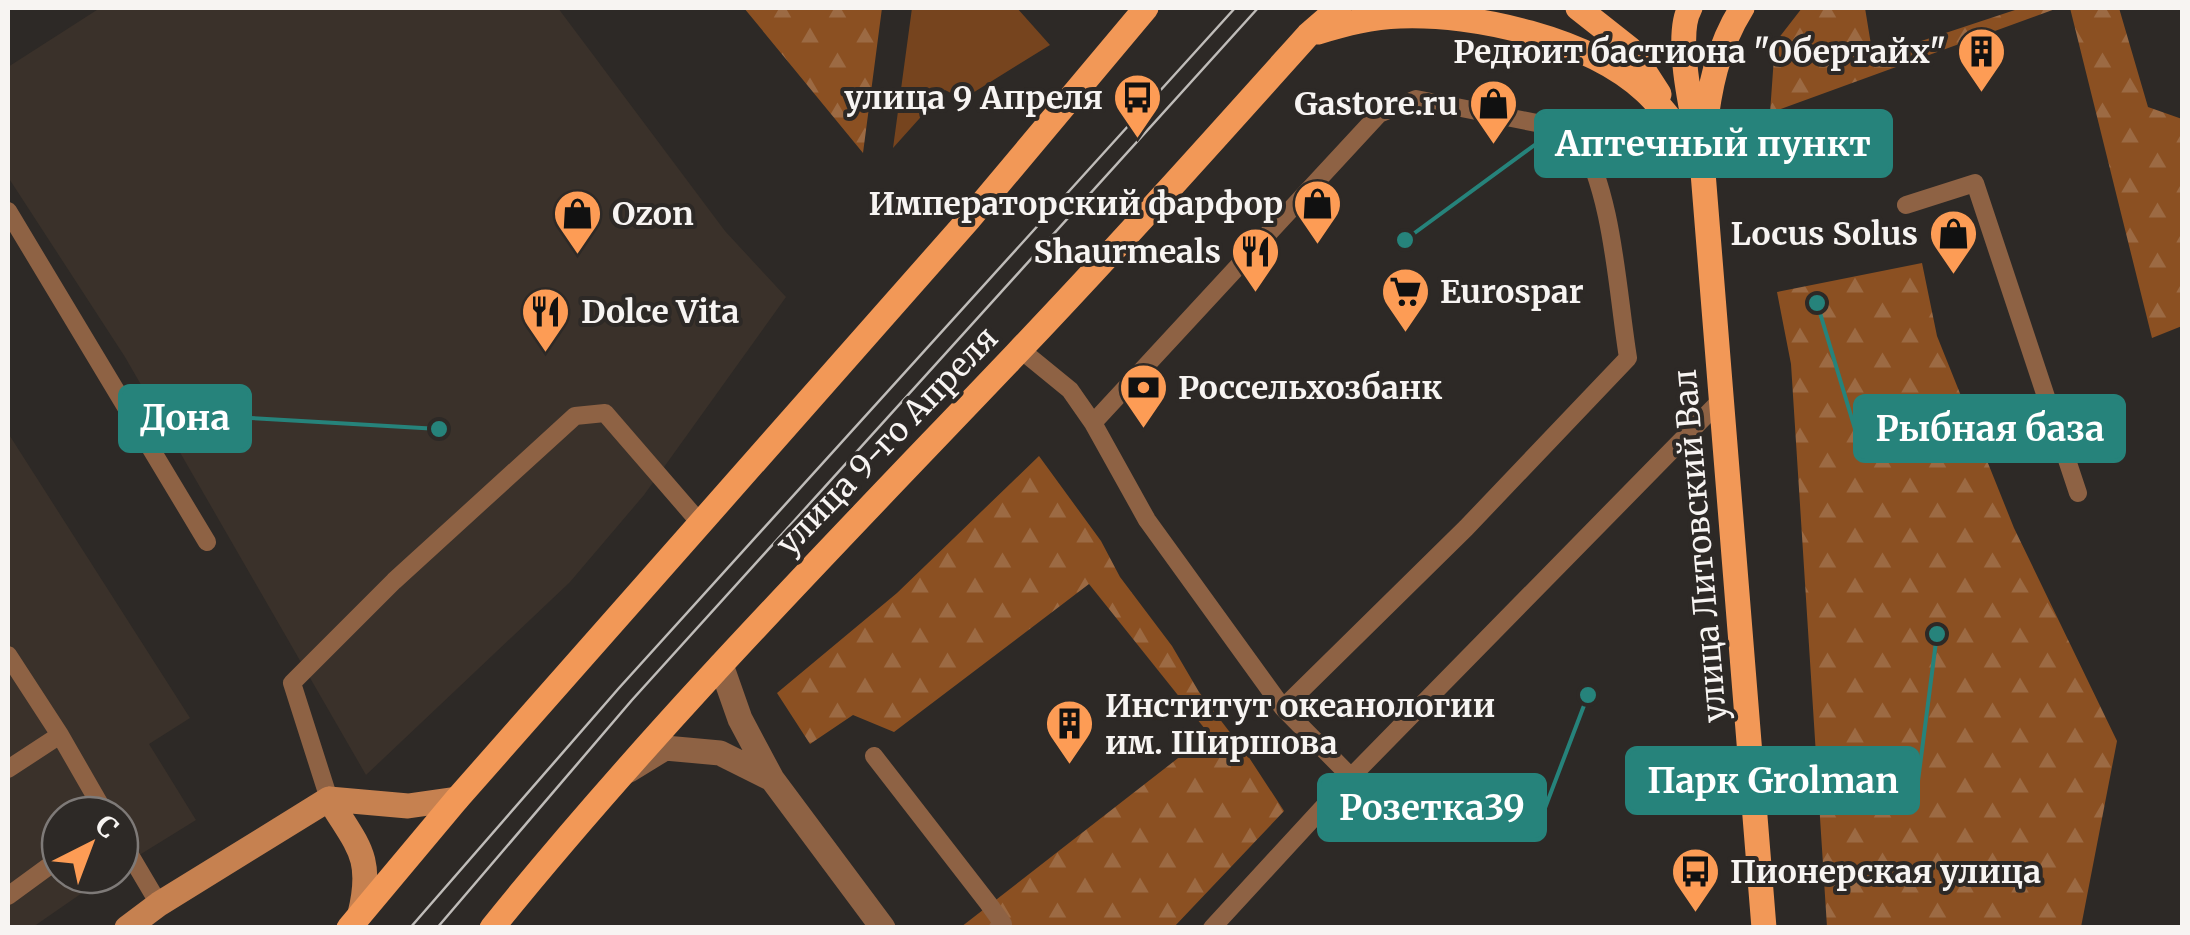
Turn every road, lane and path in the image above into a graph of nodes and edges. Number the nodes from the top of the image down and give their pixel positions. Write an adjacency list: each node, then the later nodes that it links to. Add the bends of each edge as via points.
1 (1146, 8): 14 (main road)
2 (1339, 8): 6 (main road, улица 9-го Апреля)
3 (1578, 8): 7 (main road, улица Литовский Вал, via 1630,49)
4 (1690, 8): 7 (main road, улица Литовский Вал, via 1684,17 1686,78)
5 (1742, 8): 7 (main road, via 1725,35 1710,89)
6 (1308, 36): 7 (main road, via 1352,21 1434,16 1577,48 1645,91); 10 (main road, улица 9-го Апреля)
7 (1702, 160): 11 (main road, улица Литовский Вал)
8 (1906, 205): 13 (lane, via 1975,182)
9 (8, 211): 15 (lane)
10 (1020, 350): 12 (lane, via 1070,390); 17 (main road, улица 9-го Апреля)
11 (1721, 400): 23 (lane); 38 (main road, улица Литовский Вал)
12 (1094, 423): 18 (lane, via 1147,520); 18 (lane, via 1379,114 1416,98 1577,130 1604,199 1628,358)
13 (2078, 493)
14 (701, 524): 26 (main road); 27 (lane, via 606,413 576,416 292,682)
15 (206, 542)
16 (8, 655): 19 (lane)
17 (721, 664): 22 (main road, улица 9-го Апреля); 24 (street)
18 (1282, 708): 23 (lane)
19 (60, 735): 21 (lane); 25 (lane)
20 (874, 756): 36 (lane, via 1003,924)
21 (8, 769)
22 (626, 772): 24 (street, via 666,748 720,753); 34 (main road, улица 9-го Апреля)
23 (1350, 777): 37 (lane)
24 (772, 780): 35 (street)
25 (94, 795)
26 (457, 799): 27 (street, via 408,806); 32 (main road)
27 (329, 800): 31 (street); 32 (street, via 361,846 367,885)
28 (140, 872): 31 (lane)
29 (40, 873): 30 (lane)
30 (8, 896)
31 (159, 904): 33 (street)
32 (355, 921)
33 (126, 928)
34 (492, 928)
35 (883, 928)
36 (998, 928)
37 (1212, 928)
38 (1764, 928)

